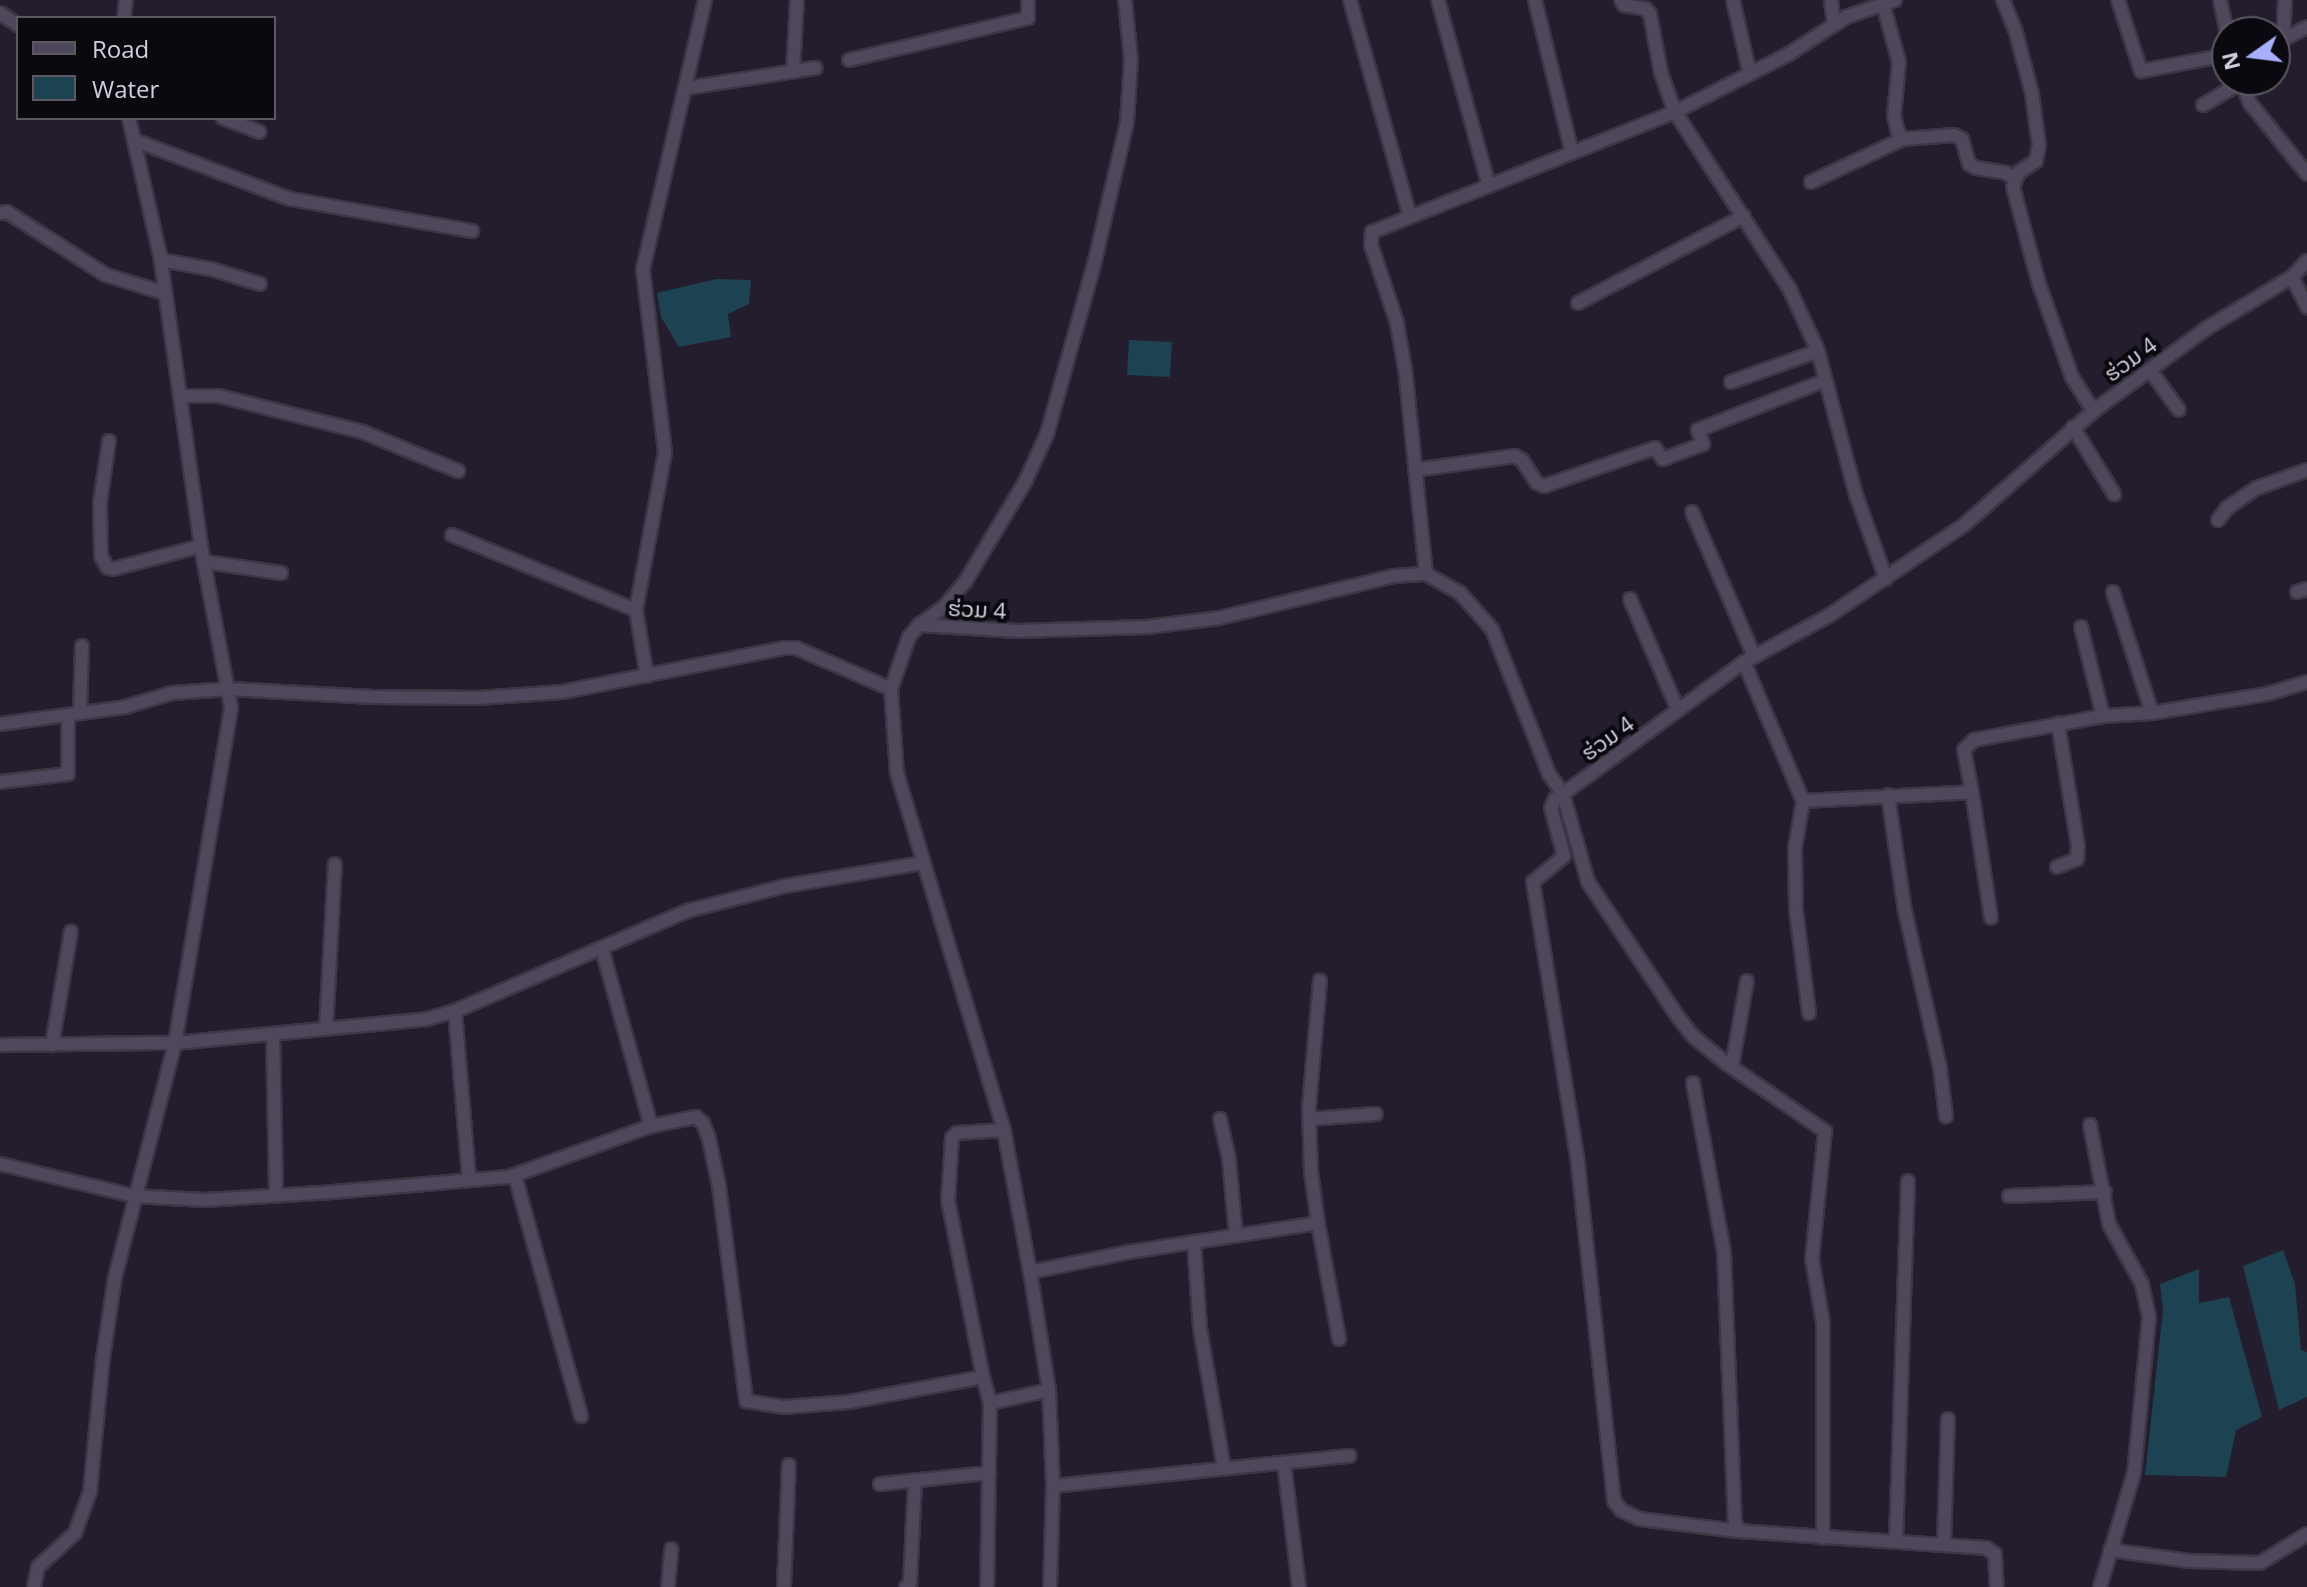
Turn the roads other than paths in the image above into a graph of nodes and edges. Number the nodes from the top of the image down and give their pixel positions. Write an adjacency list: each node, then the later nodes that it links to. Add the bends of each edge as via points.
1 (705, 0): 20 (street)
2 (797, 0): 18 (street)
3 (1028, 0): 16 (street, via 1028,18)
4 (1125, 0): 70 (street, via 1131,60 1127,122 1047,434 965,582)
5 (1350, 0): 36 (street)
6 (1438, 0): 34 (street)
7 (1535, 0): 30 (street)
8 (1621, 0): 24 (street, via 1650,14)
9 (1733, 0): 19 (street)
10 (1831, 0): 14 (street)
11 (2003, 0): 32 (street, via 2032,94 2039,145 2036,161)
12 (2118, 0): 15 (street, via 2141,71)
13 (1889, 2): 14 (street); 28 (street, via 1899,62 1894,116)
14 (1834, 24): 19 (street)
15 (2211, 58)
16 (849, 60)
17 (815, 68): 18 (street)
18 (793, 71): 20 (street)
19 (1750, 74): 24 (street)
20 (687, 88): 69 (street, via 643,269 665,452)
21 (2217, 96): 23 (street)
22 (2247, 96): 31 (street)
23 (2203, 105)
24 (1675, 112): 30 (street); 37 (street)
25 (129, 120): 29 (street)
26 (228, 120): 27 (street)
27 (259, 132)
28 (1903, 139): 32 (street, via 1954,135 1962,139 1969,164); 33 (street)
29 (134, 140): 38 (street, via 290,199); 39 (street)
30 (1572, 153): 34 (street)
31 (2307, 174)
32 (2014, 178): 51 (street, via 2039,284 2072,377)
33 (1811, 182)
34 (1489, 186): 36 (street)
35 (0, 213): 43 (street, via 7,212 106,275)
36 (1410, 216): 55 (street, via 1372,232 1371,245 1397,323)
37 (1744, 216): 44 (street); 46 (street, via 1790,290)
38 (472, 231)
39 (161, 260): 42 (street); 43 (street)
40 (2307, 261): 41 (street, ຮ່ວມ 4)
41 (2292, 277): 45 (street); 47 (street, ຮ່ວມ 4)
42 (260, 284)
43 (164, 293): 50 (street)
44 (1578, 303)
45 (2307, 307)
46 (1818, 351): 48 (street); 49 (street)
47 (2150, 370): 51 (street, ຮ່ວມ 4); 52 (street)
48 (1824, 381): 55 (street, via 1698,430 1703,444 1663,459 1655,448 1544,486 1515,456); 66 (street)
49 (1731, 382)
50 (180, 396): 57 (street, via 219,396 363,432); 62 (street)
51 (2096, 409): 53 (street, ຮ່ວມ 4)
52 (2179, 410)
53 (2073, 427): 58 (street); 66 (street, ຮ່ວມ 4, via 1964,525)
54 (109, 441): 62 (street, via 100,503 101,556 107,567)
55 (1415, 470): 65 (street)
56 (2307, 470): 60 (street, via 2257,488)
57 (458, 471)
58 (2114, 494)
59 (1692, 512): 73 (street)
60 (2218, 520)
61 (452, 535): 69 (street)
62 (201, 546): 63 (street)
63 (206, 562): 64 (street); 76 (street)
64 (281, 573)
65 (1426, 574): 70 (street, ຮ່ວມ 4, via 1394,576 1219,618 1147,627 1017,631); 86 (street, via 1460,593 1492,629 1549,774)
66 (1886, 579): 73 (street, ຮ່ວມ 4)
67 (2113, 592): 79 (street)
68 (1630, 599): 78 (street)
69 (636, 610): 74 (street)
70 (919, 625): 77 (street, via 902,652)
71 (2081, 627): 81 (street)
72 (82, 646): 80 (street)
73 (1749, 659): 78 (street, ຮ່ວມ 4); 88 (street)
74 (647, 676): 76 (street, via 562,692 478,698); 77 (street, via 796,648)
75 (2307, 682): 79 (street)
76 (229, 689): 80 (street, via 172,693); 103 (street, via 231,707)
77 (891, 689): 91 (street, via 897,773)
78 (1678, 710): 86 (street, ຮ່ວມ 4)
79 (2152, 713): 81 (street)
80 (74, 714): 82 (street); 84 (street, via 68,774)
81 (2103, 716): 83 (street)
82 (0, 724)
83 (2058, 724): 85 (street, via 1966,744); 93 (street, via 2078,846 2077,859)
84 (0, 782)
85 (1972, 792): 87 (street); 94 (street)
86 (1563, 794): 89 (street); 90 (street, via 1551,808)
87 (1888, 795): 88 (street); 109 (street)
88 (1803, 801): 100 (street, via 1795,848 1796,910)
89 (1578, 847): 90 (street); 106 (street, via 1588,882 1678,1017)
90 (1564, 856): 141 (street, via 1533,882 1578,1163 1614,1501 1640,1519)
91 (923, 863): 96 (street, via 785,886 687,911); 114 (street)
92 (335, 864): 101 (street)
93 (2057, 867)
94 (1991, 918)
95 (71, 932): 105 (street)
96 (602, 949): 99 (street); 113 (street)
97 (1320, 980): 111 (street)
98 (1747, 981): 106 (street, via 1733,1060)
99 (455, 1011): 101 (street, via 400,1024); 117 (street)
100 (1809, 1013)
101 (326, 1029): 102 (street)
102 (273, 1034): 103 (street); 120 (street)
103 (175, 1043): 105 (street); 121 (street)
104 (0, 1045): 105 (street)
105 (52, 1045)
106 (1727, 1064): 143 (street, via 1825,1131 1812,1259 1823,1323)
107 (1693, 1083): 141 (street, via 1724,1252)
108 (1376, 1114): 111 (street)
109 (1946, 1117)
110 (1220, 1119): 124 (street)
111 (1309, 1119): 123 (street)
112 (2090, 1125): 119 (street)
113 (651, 1126): 116 (street); 128 (street, via 696,1117 709,1139 737,1308 744,1397 749,1403 784,1407 849,1402)
114 (1004, 1130): 126 (street); 128 (street, via 957,1133 952,1138 948,1201)
115 (0, 1164): 121 (street)
116 (515, 1176): 117 (street); 131 (street)
117 (469, 1178): 120 (street)
118 (1908, 1181): 144 (street)
119 (2105, 1192): 122 (street); 147 (street, via 2109,1224 2142,1284 2149,1318 2134,1473)
120 (276, 1194): 121 (street, via 204,1200)
121 (134, 1196): 148 (street, via 105,1344 90,1492 75,1533 38,1567)
122 (2009, 1196)
123 (1318, 1223): 124 (street); 127 (street)
124 (1236, 1236): 125 (street)
125 (1194, 1242): 126 (street); 136 (street, via 1200,1328)
126 (1030, 1272): 129 (street)
127 (1339, 1339)
128 (983, 1377): 130 (street)
129 (1049, 1390): 130 (street); 140 (street)
130 (990, 1403): 137 (street)
131 (581, 1416)
132 (1948, 1419): 145 (street)
133 (1349, 1456): 134 (street)
134 (1284, 1463): 136 (street); 154 (street)
135 (789, 1465): 150 (street)
136 (1224, 1469): 140 (street)
137 (989, 1473): 138 (street); 152 (street)
138 (915, 1480): 139 (street); 151 (street)
139 (880, 1484)
140 (1053, 1486): 153 (street)
141 (1738, 1531): 143 (street)
142 (2307, 1534): 147 (street, via 2260,1563 2189,1561)
143 (1823, 1538): 144 (street)
144 (1896, 1541): 145 (street)
145 (1944, 1544): 155 (street, via 1992,1550)
146 (671, 1549): 149 (street)
147 (2110, 1550): 156 (street)
148 (34, 1587)
149 (668, 1587)
150 (784, 1587)
151 (906, 1587)
152 (987, 1587)
153 (1050, 1587)
154 (1299, 1587)
155 (1997, 1587)
156 (2100, 1587)

